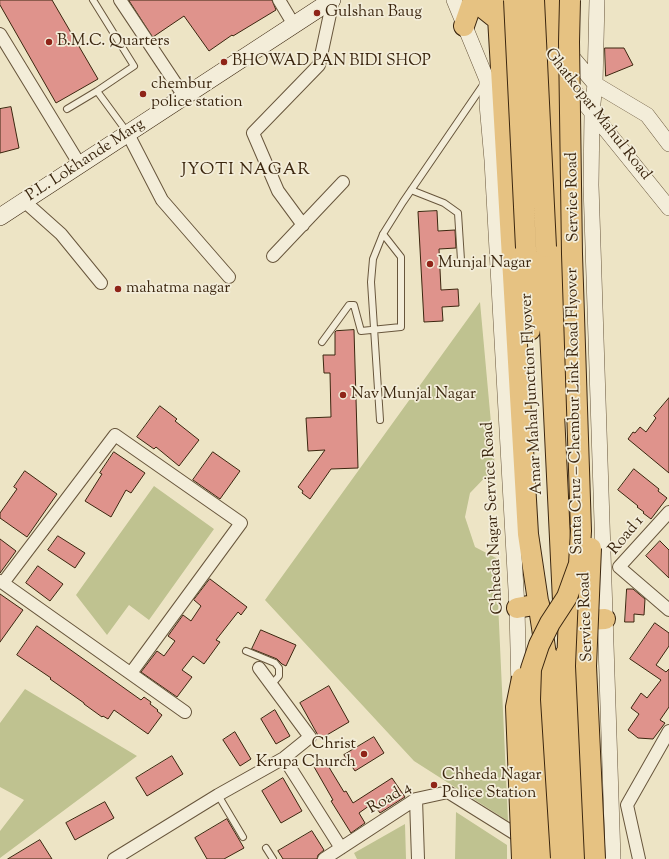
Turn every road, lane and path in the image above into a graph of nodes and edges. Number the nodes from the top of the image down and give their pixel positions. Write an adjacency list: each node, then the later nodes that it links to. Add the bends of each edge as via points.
1 (93, 0): 22 (lane, via 134,66)
2 (120, 0): 23 (street)
3 (279, 0): 14 (street)
4 (332, 0): 14 (main road, P.L. Lokhande Marg); 35 (street, via 318,65 253,133 278,191)
5 (454, 0): 15 (street)
6 (473, 0): 13 (highway); 15 (highway)
7 (529, 0): 17 (main road, Ghatkopar Mahul Road)
8 (534, 0): 37 (highway, Amar Mahal Junction Flyover, bridge)
9 (553, 0): 17 (highway)
10 (570, 0): 52 (highway, Santa Cruz – Chembur Link Road Flyover, bridge, via 572,254 581,531 579,564 572,584)
11 (583, 0): 78 (highway, Santa Cruz – Chembur Link Road Flyover, bridge, via 583,252 591,542 586,666)
12 (597, 0): 21 (street, Service Road)
13 (502, 4): 18 (highway); 19 (main road, Ghatkopar Mahul Road); 37 (highway, Amar Mahal Junction Flyover, bridge)
14 (294, 25): 23 (main road, P.L. Lokhande Marg)
15 (464, 26): 20 (street)
16 (0, 34): 29 (street)
17 (553, 36): 19 (highway); 21 (street, Ghatkopar Mahul Road)
18 (501, 58): 19 (street); 20 (highway)
19 (556, 70): 21 (street); 24 (highway); 26 (street, Ghatkopar Mahul Road)
20 (494, 83): 24 (street); 31 (lane); 47 (highway, via 528,534); 48 (street, Chheda Nagar Service Road, via 487,104)
21 (595, 84): 26 (street, Service Road); 28 (street, Ghatkopar Mahul Road, via 647,114)
22 (97, 91): 25 (lane); 27 (lane)
23 (184, 96): 27 (main road, P.L. Lokhande Marg)
24 (555, 102): 26 (street); 51 (highway, via 572,532)
25 (67, 109)
26 (592, 113): 33 (street, Ghatkopar Mahul Road); 50 (street, Service Road, via 591,193)
27 (128, 134): 29 (main road, P.L. Lokhande Marg); 40 (street, via 162,200)
28 (669, 144)
29 (80, 165): 32 (main road, P.L. Lokhande Marg)
30 (343, 182): 35 (street)
31 (411, 190): 36 (lane); 39 (lane, via 444,203 458,212)
32 (24, 201): 34 (main road, P.L. Lokhande Marg); 41 (street, via 61,234)
33 (669, 208)
34 (2, 212)
35 (303, 226): 38 (street)
36 (383, 234): 42 (lane, via 373,258 370,282); 42 (lane, via 401,257 401,327)
37 (536, 248): 55 (highway, Amar Mahal Junction Flyover, via 542,580)
38 (273, 256)
39 (461, 260)
40 (229, 277)
41 (101, 283)
42 (374, 330): 43 (lane, via 361,331 354,305 349,305); 44 (lane)
43 (322, 342)
44 (380, 420)
45 (669, 512): 49 (street, Road 1, via 619,567)
46 (2, 582): 56 (street); 56 (street, via 115,435 241,523)
47 (539, 604): 48 (highway); 55 (highway)
48 (517, 608): 65 (street, Chheda Nagar Service Road, via 520,729)
49 (669, 610)
50 (605, 619): 51 (highway); 64 (street, Service Road)
51 (568, 621): 55 (highway)
52 (539, 645): 74 (highway, bridge, via 524,670 516,707); 75 (highway, Santa Cruz – Chembur Link Road Flyover, bridge, via 531,669 530,700)
53 (246, 651): 57 (lane, via 279,668 279,676)
54 (259, 668): 57 (street)
55 (558, 668): 76 (highway); 77 (highway)
56 (130, 673): 58 (street)
57 (271, 685): 60 (street, via 310,738)
58 (185, 712)
59 (669, 731): 63 (street)
60 (284, 758): 61 (street); 68 (street)
61 (218, 796): 66 (lane); 69 (street)
62 (416, 799): 65 (street, Road 4, via 448,792); 68 (street, Road 4); 72 (street)
63 (627, 805): 64 (street); 80 (street)
64 (611, 808): 79 (street, Service Road)
65 (516, 835): 73 (street, Chheda Nagar Service Road)
66 (243, 837)
67 (266, 848): 70 (lane)
68 (341, 848): 71 (street, Road 4)
69 (114, 859)
70 (273, 859)
71 (324, 859)
72 (418, 859)
73 (518, 859)
74 (522, 859)
75 (540, 859)
76 (558, 859)
77 (577, 859)
78 (595, 859)
79 (613, 859)
80 (639, 859)

